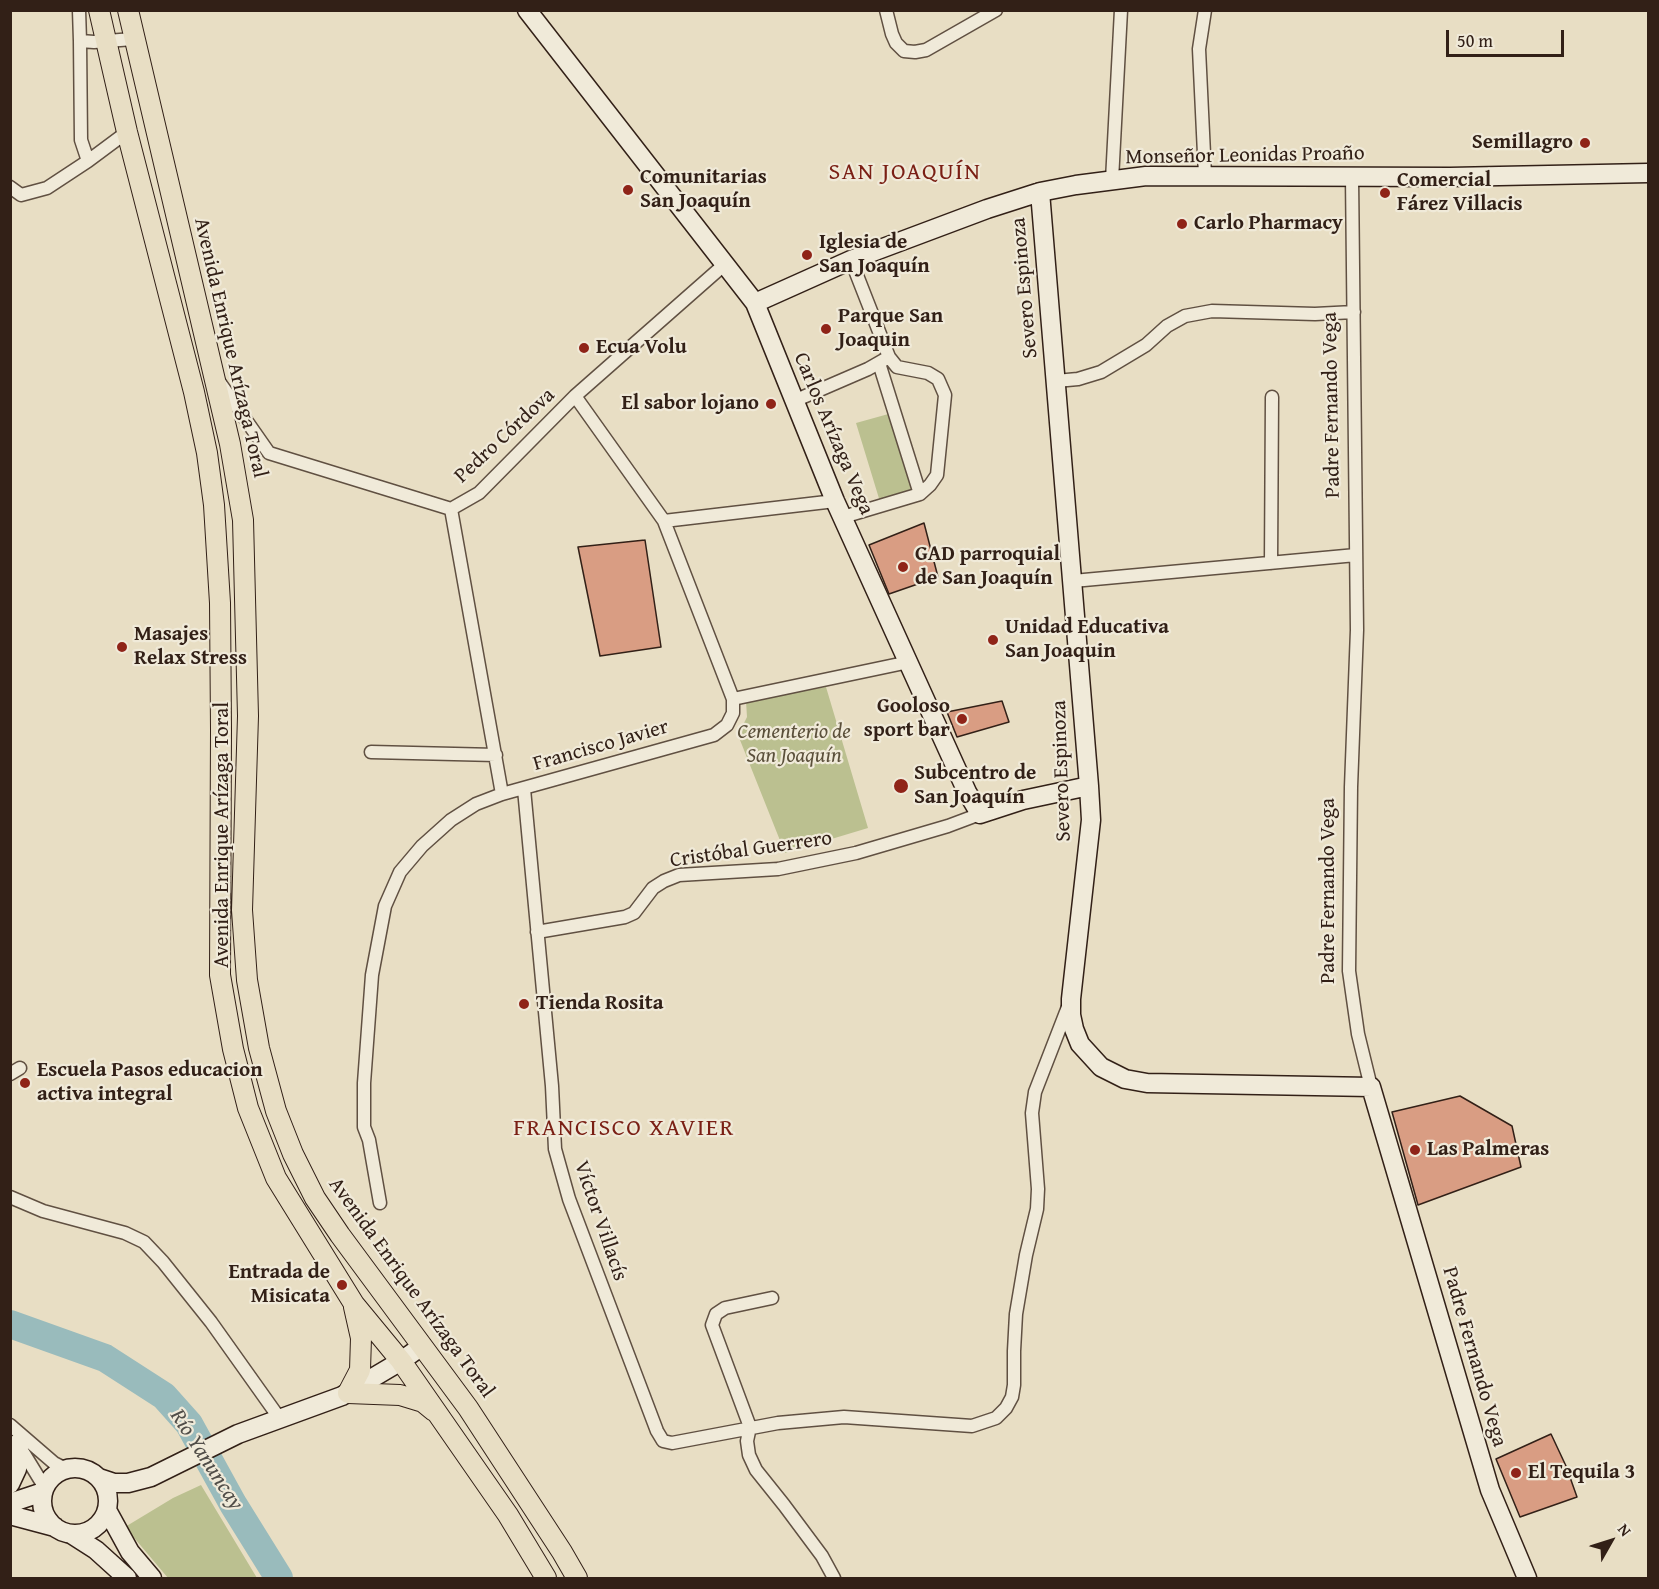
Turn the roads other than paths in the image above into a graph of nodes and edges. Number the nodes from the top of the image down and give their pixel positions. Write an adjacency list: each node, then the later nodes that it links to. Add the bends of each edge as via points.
1 (79, 10): 10 (street)
2 (99, 10): 11 (main road, Avenida Enrique Arízaga Toral)
3 (128, 10): 9 (main road, Avenida Enrique Arízaga Toral)
4 (527, 10): 21 (street, Carlos Arízaga Vega)
5 (886, 10): 6 (street, via 896,43 904,51 915,52 926,50)
6 (996, 10)
7 (1121, 10): 17 (street)
8 (1205, 10): 15 (street, via 1198,49)
9 (133, 39): 11 (street); 25 (main road, Avenida Enrique Arízaga Toral)
10 (80, 41): 11 (street); 13 (street, via 81,140)
11 (106, 42): 12 (main road, Avenida Enrique Arízaga Toral)
12 (126, 132): 13 (street); 51 (main road, Avenida Enrique Arízaga Toral, via 194,392 214,505 220,603 220,975 233,1049 248,1108 276,1178)
13 (88, 161): 18 (street, via 47,189 21,195)
14 (1648, 173): 16 (street, Monseñor Leonidas Proaño)
15 (1205, 175): 16 (street, Monseñor Leonidas Proaño); 17 (street, Monseñor Leonidas Proaño)
16 (1352, 177): 23 (street, Padre Fernando Vega)
17 (1112, 180): 19 (street, Monseñor Leonidas Proaño)
18 (10, 187)
19 (1040, 192): 20 (street, Monseñor Leonidas Proaño); 26 (street, Severo Espinoza)
20 (851, 260): 22 (street, Monseñor Leonidas Proaño); 24 (street)
21 (725, 264): 22 (street, Carlos Arízaga Vega); 27 (street, Pedro Córdova)
22 (755, 303): 29 (street, Carlos Arízaga Vega)
23 (1354, 312): 26 (street, via 1212,311 1185,316 1101,372); 34 (street, Padre Fernando Vega)
24 (884, 360): 29 (street); 30 (street); 30 (street, via 897,367 928,373 938,379 945,395 937,475)
25 (214, 375): 31 (street, Pedro Córdova, via 269,453); 52 (main road, Avenida Enrique Arízaga Toral, via 231,444 243,520 248,716 242,910 246,980 258,1047 276,1111 315,1198)
26 (1056, 381): 36 (street, Severo Espinoza)
27 (575, 396): 31 (street, Pedro Córdova, via 479,493); 33 (street)
28 (1272, 397): 35 (street)
29 (794, 401): 32 (street, Carlos Arízaga Vega)
30 (920, 494): 32 (street)
31 (451, 508): 40 (street)
32 (839, 509): 33 (street); 37 (street, Carlos Arízaga Vega)
33 (664, 521): 38 (street)
34 (1356, 555): 35 (street); 47 (street, Padre Fernando Vega, via 1349,971)
35 (1271, 563): 36 (street)
36 (1073, 581): 41 (street, Severo Espinoza)
37 (909, 662): 38 (street); 44 (street, Carlos Arízaga Vega)
38 (732, 699): 42 (street, Francisco Javier, via 733,713 714,735)
39 (371, 752): 40 (street)
40 (496, 755): 43 (street)
41 (1089, 786): 44 (street); 46 (street, Severo Espinoza, via 1091,820)
42 (524, 789): 43 (street, Francisco Javier); 45 (street, Víctor Villacís)
43 (502, 794): 49 (street, Francisco Javier, via 451,820 422,846 400,872 385,906 372,975 364,1083 364,1127)
44 (980, 814): 45 (street, Cristóbal Guerrero, via 879,847 823,860 778,869 679,875 653,888 634,913 625,917)
45 (537, 932): 57 (street, Víctor Villacís, via 555,1149 569,1199 657,1431 663,1441 672,1443)
46 (1071, 999): 47 (street, Severo Espinoza, via 1071,1015 1080,1044 1101,1067 1125,1079 1147,1083); 57 (street, via 1035,1092 1032,1113 1038,1199 1016,1314 1014,1385 1006,1408 996,1418 972,1426 844,1417)
47 (1371, 1087): 73 (street, Padre Fernando Vega, via 1490,1490)
48 (10, 1197): 56 (street, via 144,1242 212,1322)
49 (380, 1203)
50 (772, 1298): 57 (street, via 725,1308 716,1314 712,1325)
51 (354, 1304): 53 (main road, Avenida Enrique Arízaga Toral); 54 (main road, via 361,1357 360,1370)
52 (422, 1346): 53 (street); 71 (main road, Avenida Enrique Arízaga Toral, via 468,1408)
53 (401, 1361): 54 (street); 55 (main road, Avenida Enrique Arízaga Toral)
54 (348, 1393): 55 (main road, via 399,1395 423,1402); 56 (street)
55 (437, 1413): 70 (main road, Avenida Enrique Arízaga Toral, via 508,1515)
56 (280, 1419): 60 (street, via 238,1434)
57 (750, 1427): 72 (street, via 748,1455 756,1470 816,1547)
58 (13, 1432): 59 (street); 62 (street, via 19,1453); 63 (street)
59 (66, 1469): 61 (street, via 84,1469); 63 (street, via 50,1480)
60 (154, 1475): 61 (street, via 128,1483); 65 (street)
61 (99, 1478): 65 (street, via 106,1491)
62 (10, 1484)
63 (44, 1490): 64 (street); 67 (street, via 44,1511)
64 (10, 1503)
65 (107, 1509): 67 (street, via 103,1519 89,1531); 69 (street, via 130,1552)
66 (10, 1515): 67 (street)
67 (63, 1530): 68 (street, via 96,1550)
68 (127, 1578)
69 (152, 1578)
70 (546, 1578)
71 (577, 1578)
72 (834, 1578)
73 (1527, 1578)

